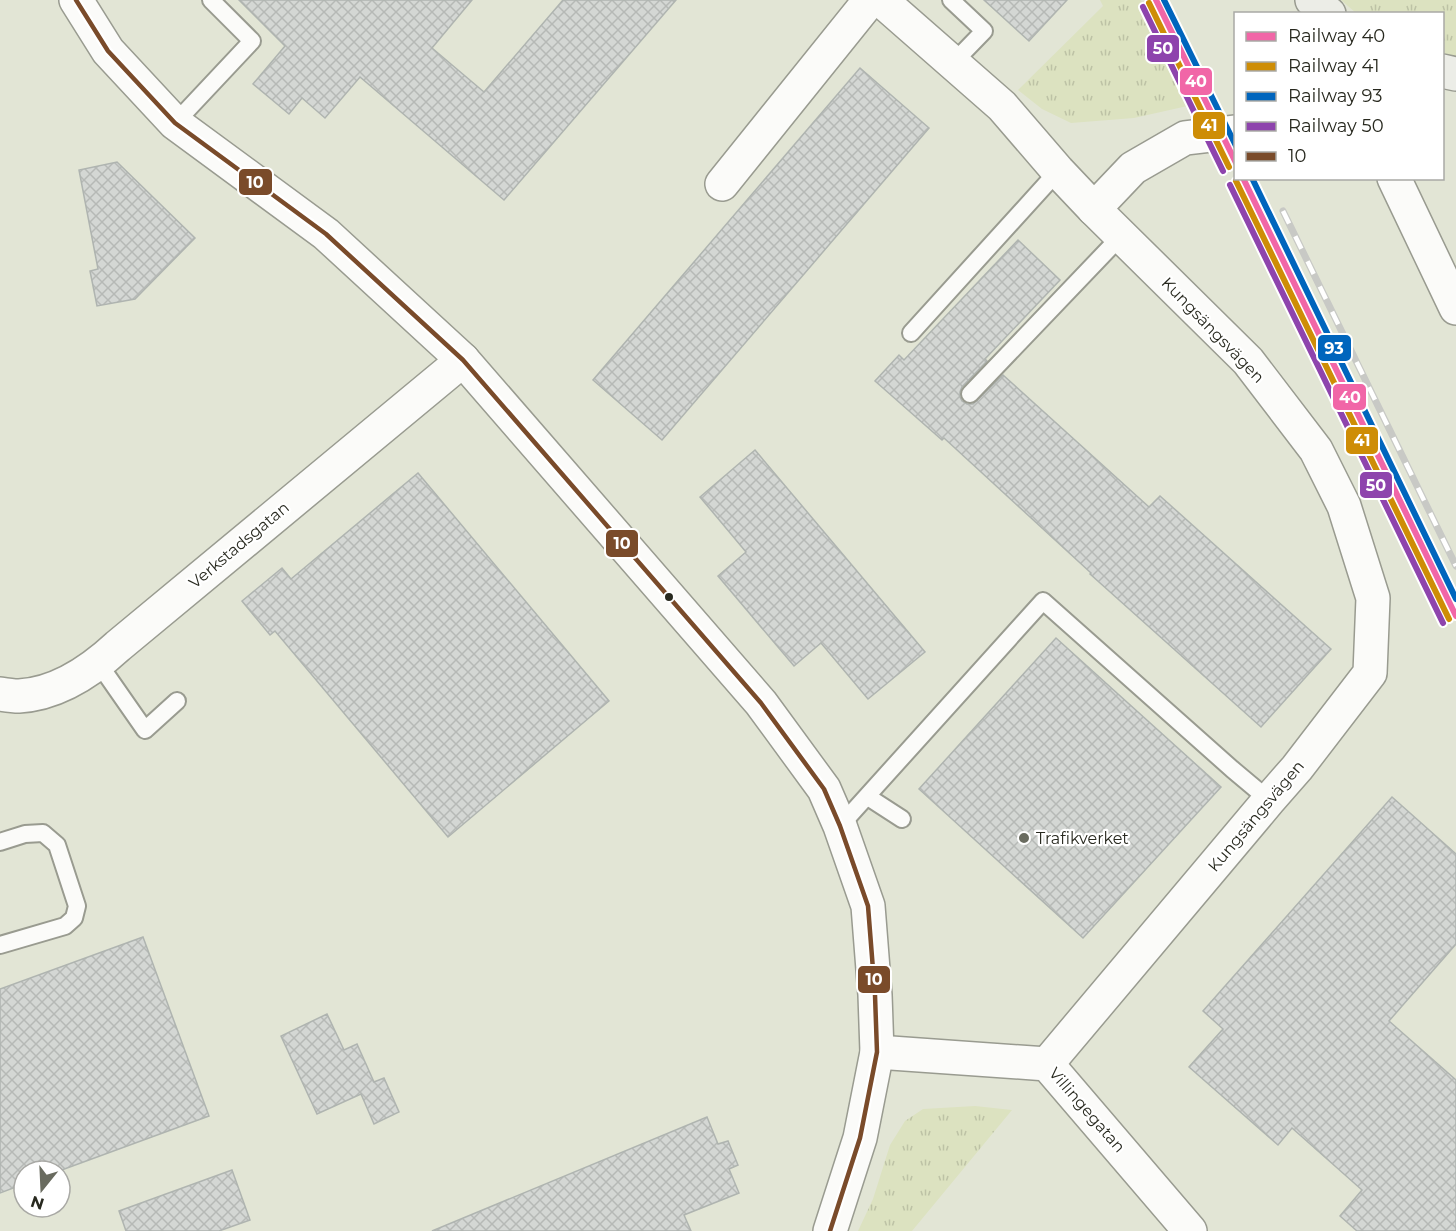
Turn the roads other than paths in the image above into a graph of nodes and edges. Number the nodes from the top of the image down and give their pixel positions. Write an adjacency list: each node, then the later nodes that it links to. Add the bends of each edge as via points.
1 (76, 0): 9 (street, via 108,51)
2 (211, 0): 9 (lane, via 252,41)
3 (870, 0): 13 (street)
4 (882, 0): 8 (street, Kungsängsvägen)
5 (951, 0): 8 (lane, via 984,31)
6 (1312, 0): 7 (main road)
7 (1327, 12)
8 (953, 63): 11 (street, Kungsängsvägen, via 1002,106)
9 (175, 123): 18 (street, via 326,234)
10 (1234, 132): 14 (street, via 1185,138 1133,168)
11 (1058, 171): 14 (street, Kungsängsvägen); 17 (lane)
12 (1395, 180): 16 (street)
13 (722, 184)
14 (1094, 209): 15 (street, Kungsängsvägen)
15 (1121, 236): 19 (lane); 24 (street, Kungsängsvägen, via 1248,361 1316,450 1344,506 1373,598 1370,673)
16 (1456, 308)
17 (911, 333)
18 (463, 360): 20 (street, Verkstadsgatan); 26 (street, via 761,703 824,789)
19 (970, 393)
20 (99, 664): 21 (street, Verkstadsgatan, via 43,692); 22 (lane, via 145,730)
21 (0, 694)
22 (177, 701)
23 (868, 797): 24 (lane, via 1043,601); 25 (lane); 26 (lane)
24 (1269, 800): 30 (street, Kungsängsvägen)
25 (902, 819)
26 (840, 826): 29 (street, via 867,906)
27 (0, 842): 28 (lane, via 43,833 57,845 77,906 74,918 65,926)
28 (0, 945)
29 (877, 1052): 30 (street, Villingegatan); 31 (street, via 860,1138)
30 (1047, 1064): 32 (street, Villingegatan)
31 (830, 1231)
32 (1190, 1231)

